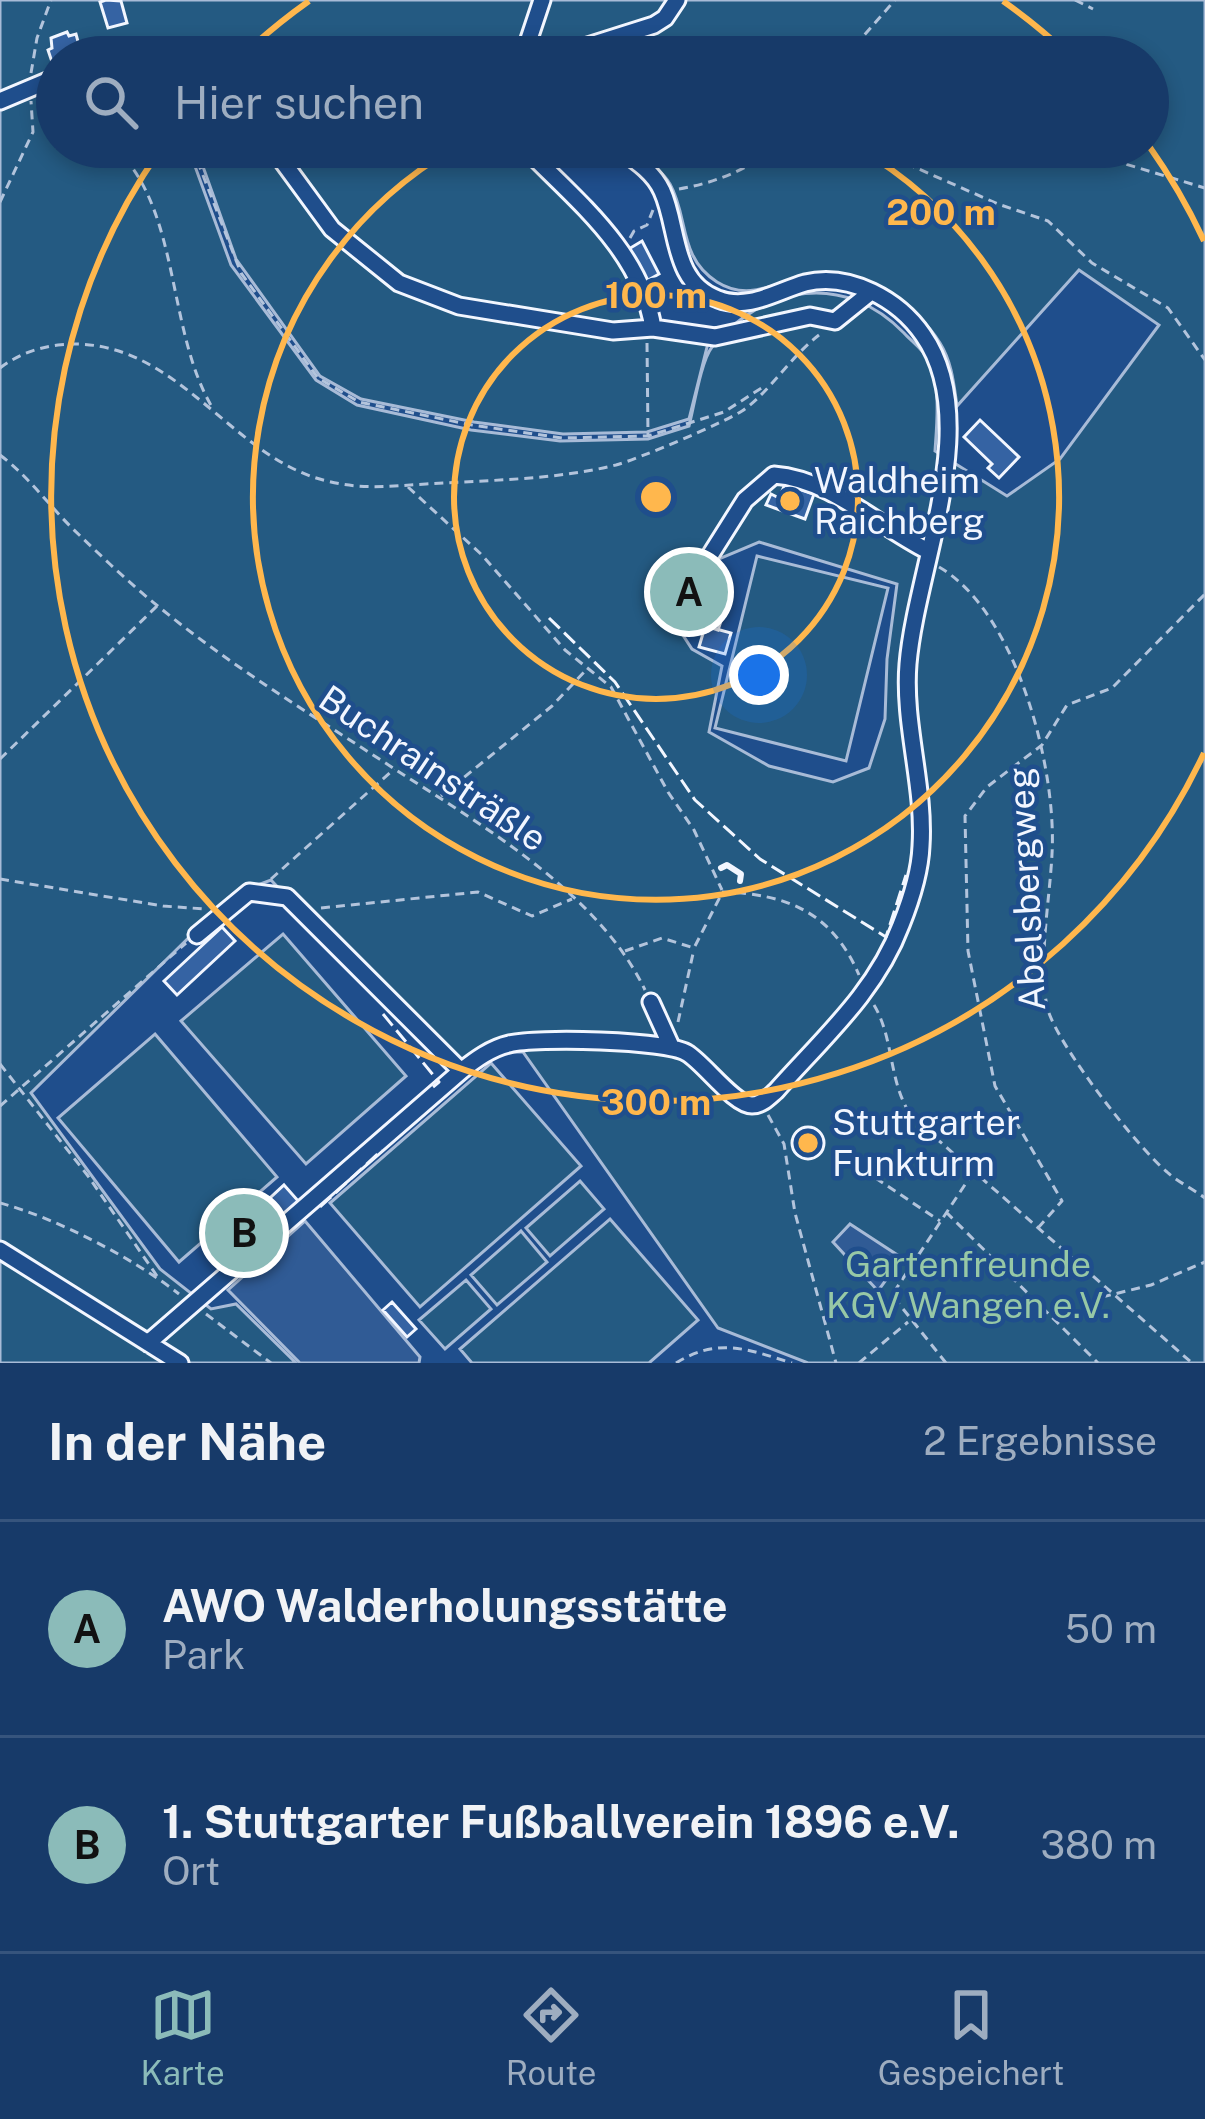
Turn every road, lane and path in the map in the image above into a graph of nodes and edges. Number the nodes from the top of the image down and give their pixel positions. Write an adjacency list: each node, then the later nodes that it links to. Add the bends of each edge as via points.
1 (51, 0): 7 (path)
2 (542, 0): 8 (street)
3 (677, 0): 9 (street, via 654,25)
4 (895, 0): 10 (path)
5 (1075, 0): 6 (path)
6 (1093, 9)
7 (38, 36)
8 (530, 36)
9 (619, 36)
10 (863, 36)
11 (36, 47): 13 (path)
12 (36, 88): 13 (street)
13 (31, 90): 14 (street); 25 (path, via 33,132)
14 (0, 101)
15 (128, 168): 33 (path, via 154,205 185,346)
16 (200, 168): 34 (path, via 241,273 318,378 359,402 472,425 562,438)
17 (287, 168): 29 (street, via 323,219 399,283 500,314)
18 (546, 168): 26 (street)
19 (643, 168): 24 (street)
20 (742, 168): 24 (path, via 708,184)
21 (914, 168): 30 (path, via 1048,221 1092,263 1168,308)
22 (1139, 168): 23 (path)
23 (1205, 188)
24 (662, 190): 26 (path); 27 (street, via 681,264 717,299 745,303 823,281)
25 (0, 202)
26 (623, 254): 29 (street)
27 (871, 292): 28 (street); 37 (street, via 911,318 943,372 946,451)
28 (835, 321): 29 (street, via 810,316 715,337); 32 (path)
29 (650, 329): 34 (path)
30 (1205, 360)
31 (0, 368): 33 (path, via 42,347 95,344 148,364)
32 (770, 382): 34 (path, via 724,412); 36 (path, via 742,411 618,464)
33 (216, 414): 36 (path, via 323,481 377,490)
34 (648, 436)
35 (0, 455): 40 (path, Buchrainsträßle)
36 (406, 485): 41 (path)
37 (927, 556): 38 (street, via 831,493 774,475 746,500); 42 (path, Abelsbergweg, via 967,587 1002,642); 55 (street, via 908,664 922,843 901,928)
38 (699, 573)
39 (1205, 594): 42 (path, via 1112,688 1066,705)
40 (157, 606): 43 (path); 44 (path, Buchrainsträßle)
41 (588, 669): 45 (path); 47 (path, via 611,686)
42 (1042, 746): 65 (path, Abelsbergweg, via 1053,849 1048,1008 1068,1052 1123,1121 1166,1172); 69 (path, via 965,816 968,950 995,1086 1061,1201)
43 (0, 759)
44 (394, 769): 45 (path, Buchrainsträßle); 48 (path)
45 (439, 797): 49 (path, Buchrainsträßle)
46 (0, 879): 51 (path)
47 (722, 892): 53 (path); 55 (path, via 799,904 829,928)
48 (257, 893): 50 (street); 51 (street)
49 (572, 899): 50 (path, via 532,916 478,892); 54 (path, Buchrainsträßle)
50 (302, 910): 59 (street)
51 (219, 914): 52 (street)
52 (197, 935): 60 (path)
53 (694, 947): 54 (path, via 662,938); 57 (path)
54 (622, 952): 56 (path, Buchrainsträßle)
55 (866, 992): 61 (street); 64 (path, via 883,1020 907,1109)
56 (651, 1002): 57 (street)
57 (671, 1046): 59 (street, via 510,1043); 61 (street, via 741,1102)
58 (0, 1064): 60 (path)
59 (461, 1071): 75 (street)
60 (21, 1089): 62 (path); 72 (path)
61 (761, 1103): 82 (path, via 784,1144 794,1213)
62 (0, 1106)
63 (838, 1153): 68 (path)
64 (974, 1171): 67 (path); 69 (path)
65 (1205, 1198)
66 (0, 1203): 72 (path, via 39,1214)
67 (946, 1213): 68 (path); 85 (path)
68 (940, 1221): 76 (path, via 892,1295)
69 (1038, 1228): 73 (path)
70 (0, 1250): 77 (street)
71 (1205, 1262): 73 (path)
72 (158, 1277): 75 (path)
73 (1113, 1293): 74 (path); 86 (path)
74 (1102, 1297)
75 (193, 1305): 77 (street); 79 (path)
76 (910, 1320): 83 (path); 84 (path)
77 (148, 1343): 78 (street)
78 (180, 1363)
79 (271, 1363)
80 (676, 1363): 81 (path, via 700,1348 741,1347)
81 (792, 1363)
82 (836, 1363)
83 (859, 1363)
84 (946, 1363)
85 (1098, 1363)
86 (1192, 1363)

